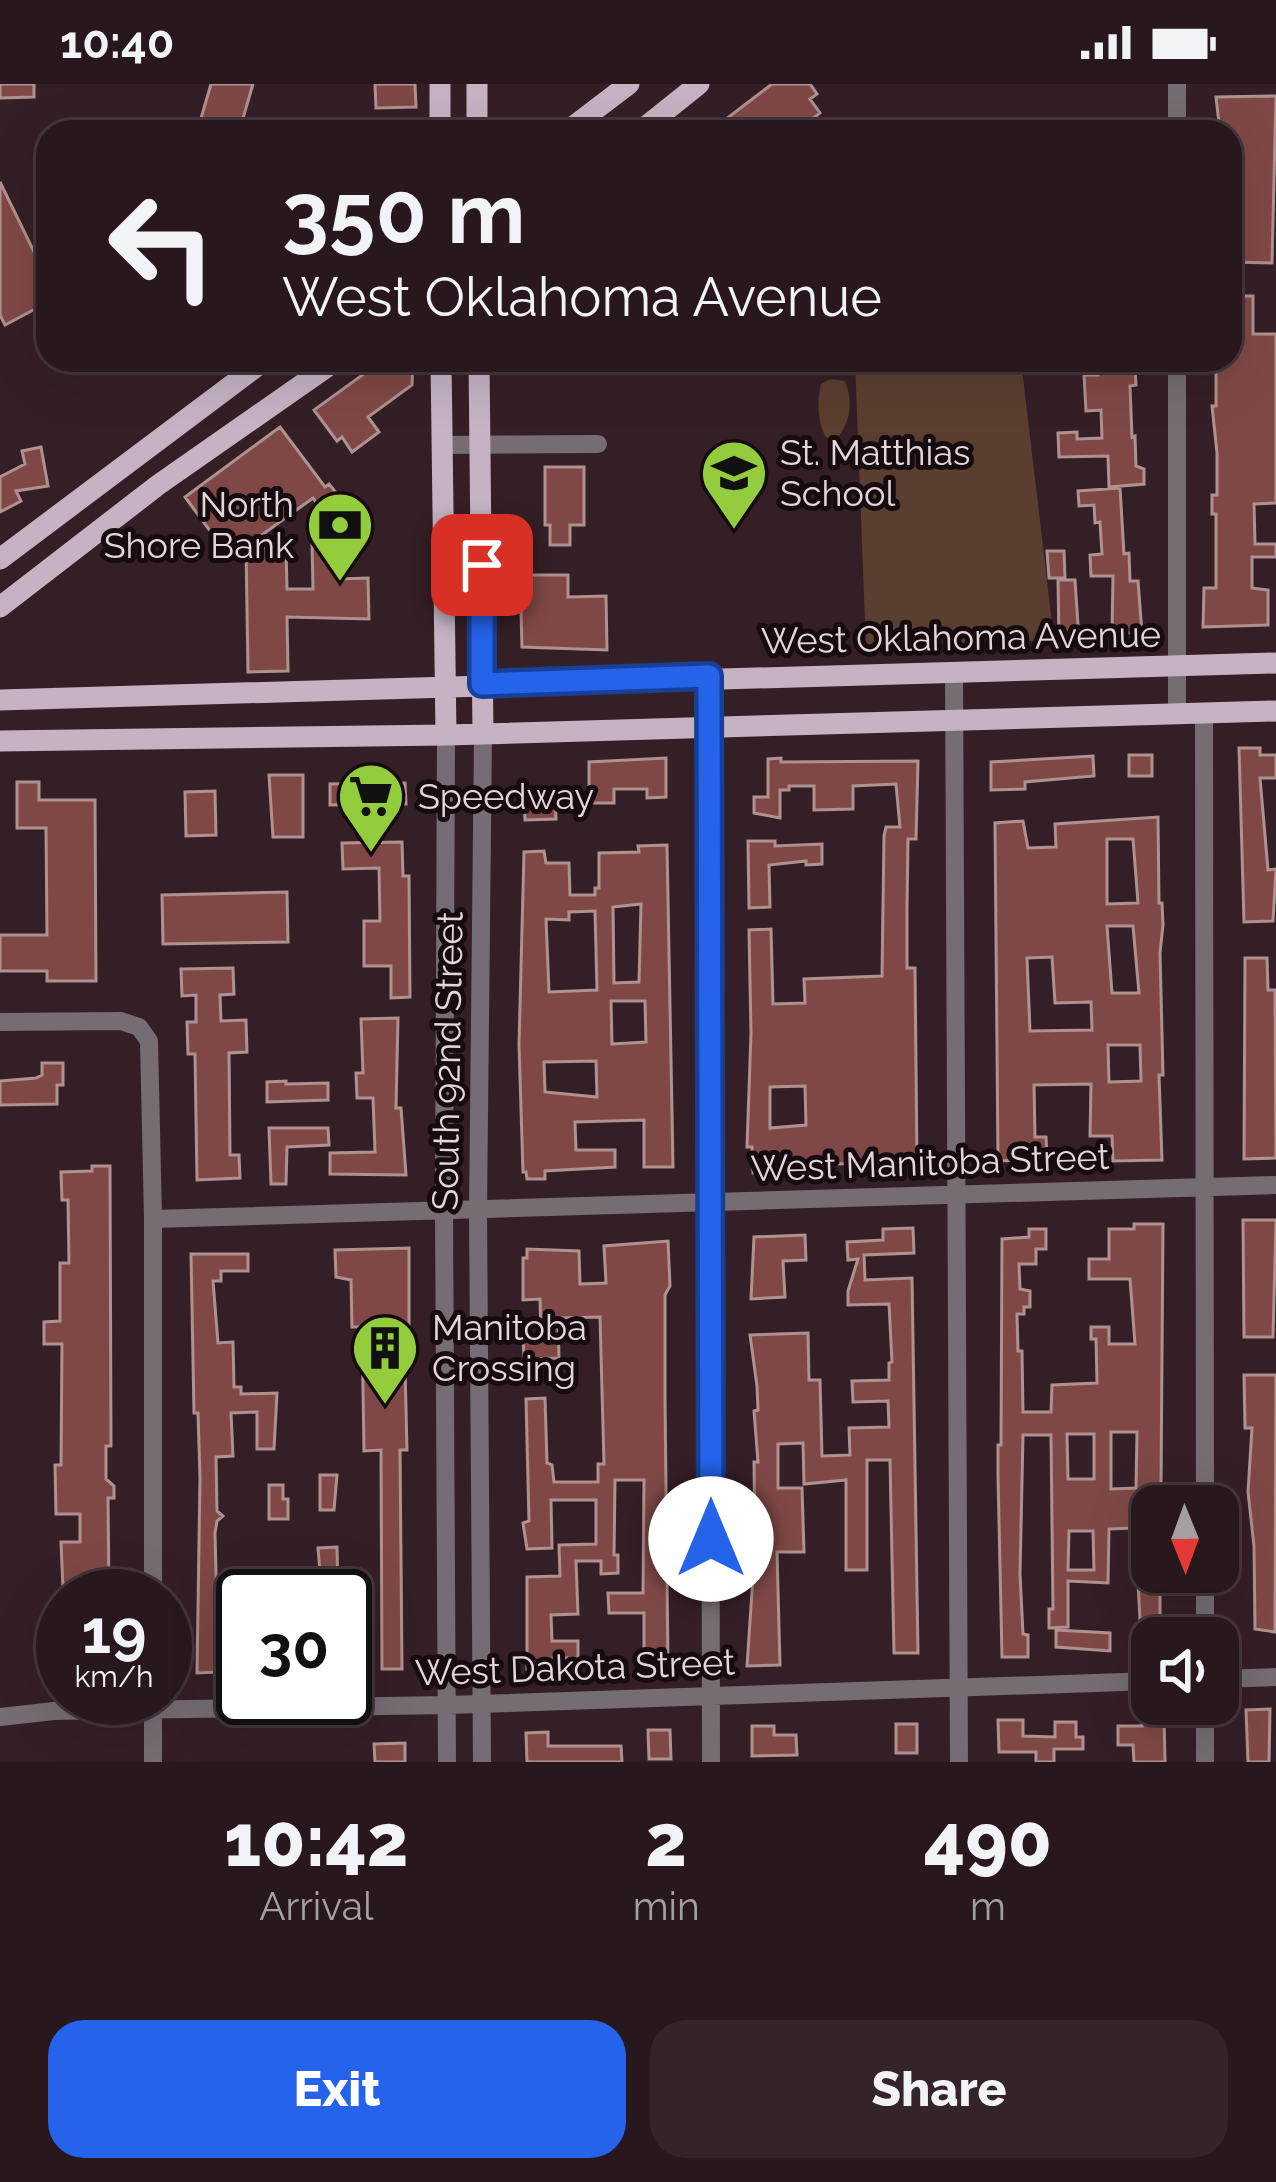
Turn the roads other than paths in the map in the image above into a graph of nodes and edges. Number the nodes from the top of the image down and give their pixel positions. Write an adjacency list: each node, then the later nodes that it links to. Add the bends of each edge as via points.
1 (440, 84): 6 (main road)
2 (477, 84): 7 (main road)
3 (629, 84): 8 (main road)
4 (699, 84): 9 (main road)
5 (1178, 84): 10 (street)
6 (440, 120)
7 (478, 120)
8 (582, 120)
9 (653, 120)
10 (1177, 120)
11 (249, 372): 19 (main road)
12 (321, 372): 20 (main road)
13 (441, 372): 18 (main road, South 92nd Street)
14 (478, 372): 16 (main road, South 92nd Street)
15 (1177, 372): 22 (street)
16 (479, 444): 17 (street); 18 (street); 25 (main road, South 92nd Street)
17 (598, 444)
18 (442, 445): 26 (main road, South 92nd Street)
19 (0, 559)
20 (0, 607)
21 (1276, 662): 22 (main road, West Oklahoma Avenue)
22 (1176, 665): 23 (main road, West Oklahoma Avenue); 30 (street)
23 (954, 670): 24 (main road, West Oklahoma Avenue); 31 (street)
24 (709, 676): 25 (main road, West Oklahoma Avenue); 32 (street)
25 (482, 684): 26 (main road, West Oklahoma Avenue); 33 (main road, South 92nd Street)
26 (443, 686): 27 (main road, West Oklahoma Avenue); 34 (main road, South 92nd Street)
27 (0, 700)
28 (1276, 711): 29 (main road)
29 (1204, 713): 30 (main road); 38 (street)
30 (1177, 714): 31 (main road)
31 (955, 720): 32 (main road); 39 (street)
32 (710, 727): 33 (main road); 40 (street)
33 (483, 734): 34 (main road); 41 (street, South 92nd Street)
34 (446, 735): 35 (main road); 42 (street, South 92nd Street)
35 (0, 741)
36 (0, 1022): 43 (street, via 139,1027 151,1060)
37 (1276, 1185): 38 (street, West Manitoba Street)
38 (1205, 1187): 39 (street, West Manitoba Street); 44 (street)
39 (956, 1194): 40 (street, West Manitoba Street); 49 (street)
40 (711, 1202): 41 (street, West Manitoba Street); 50 (street)
41 (478, 1210): 42 (street, West Manitoba Street); 52 (street, South 92nd Street)
42 (444, 1211): 43 (street, West Manitoba Street); 53 (street, South 92nd Street)
43 (153, 1219): 45 (street)
44 (1205, 1485)
45 (153, 1569)
46 (1276, 1677): 47 (street)
47 (1239, 1678)
48 (1131, 1683): 49 (street, West Dakota Street)
49 (959, 1688): 50 (street, West Dakota Street); 62 (street)
50 (711, 1695): 52 (street, West Dakota Street); 61 (street)
51 (192, 1704): 53 (street, West Dakota Street)
52 (482, 1704): 53 (street, West Dakota Street); 60 (street, South 92nd Street)
53 (448, 1705): 59 (street, South 92nd Street)
54 (36, 1714): 55 (street, West Dakota Street)
55 (0, 1717)
56 (153, 1725): 58 (street)
57 (1205, 1725): 63 (street)
58 (153, 1762)
59 (447, 1762)
60 (482, 1762)
61 (712, 1762)
62 (959, 1762)
63 (1205, 1762)

